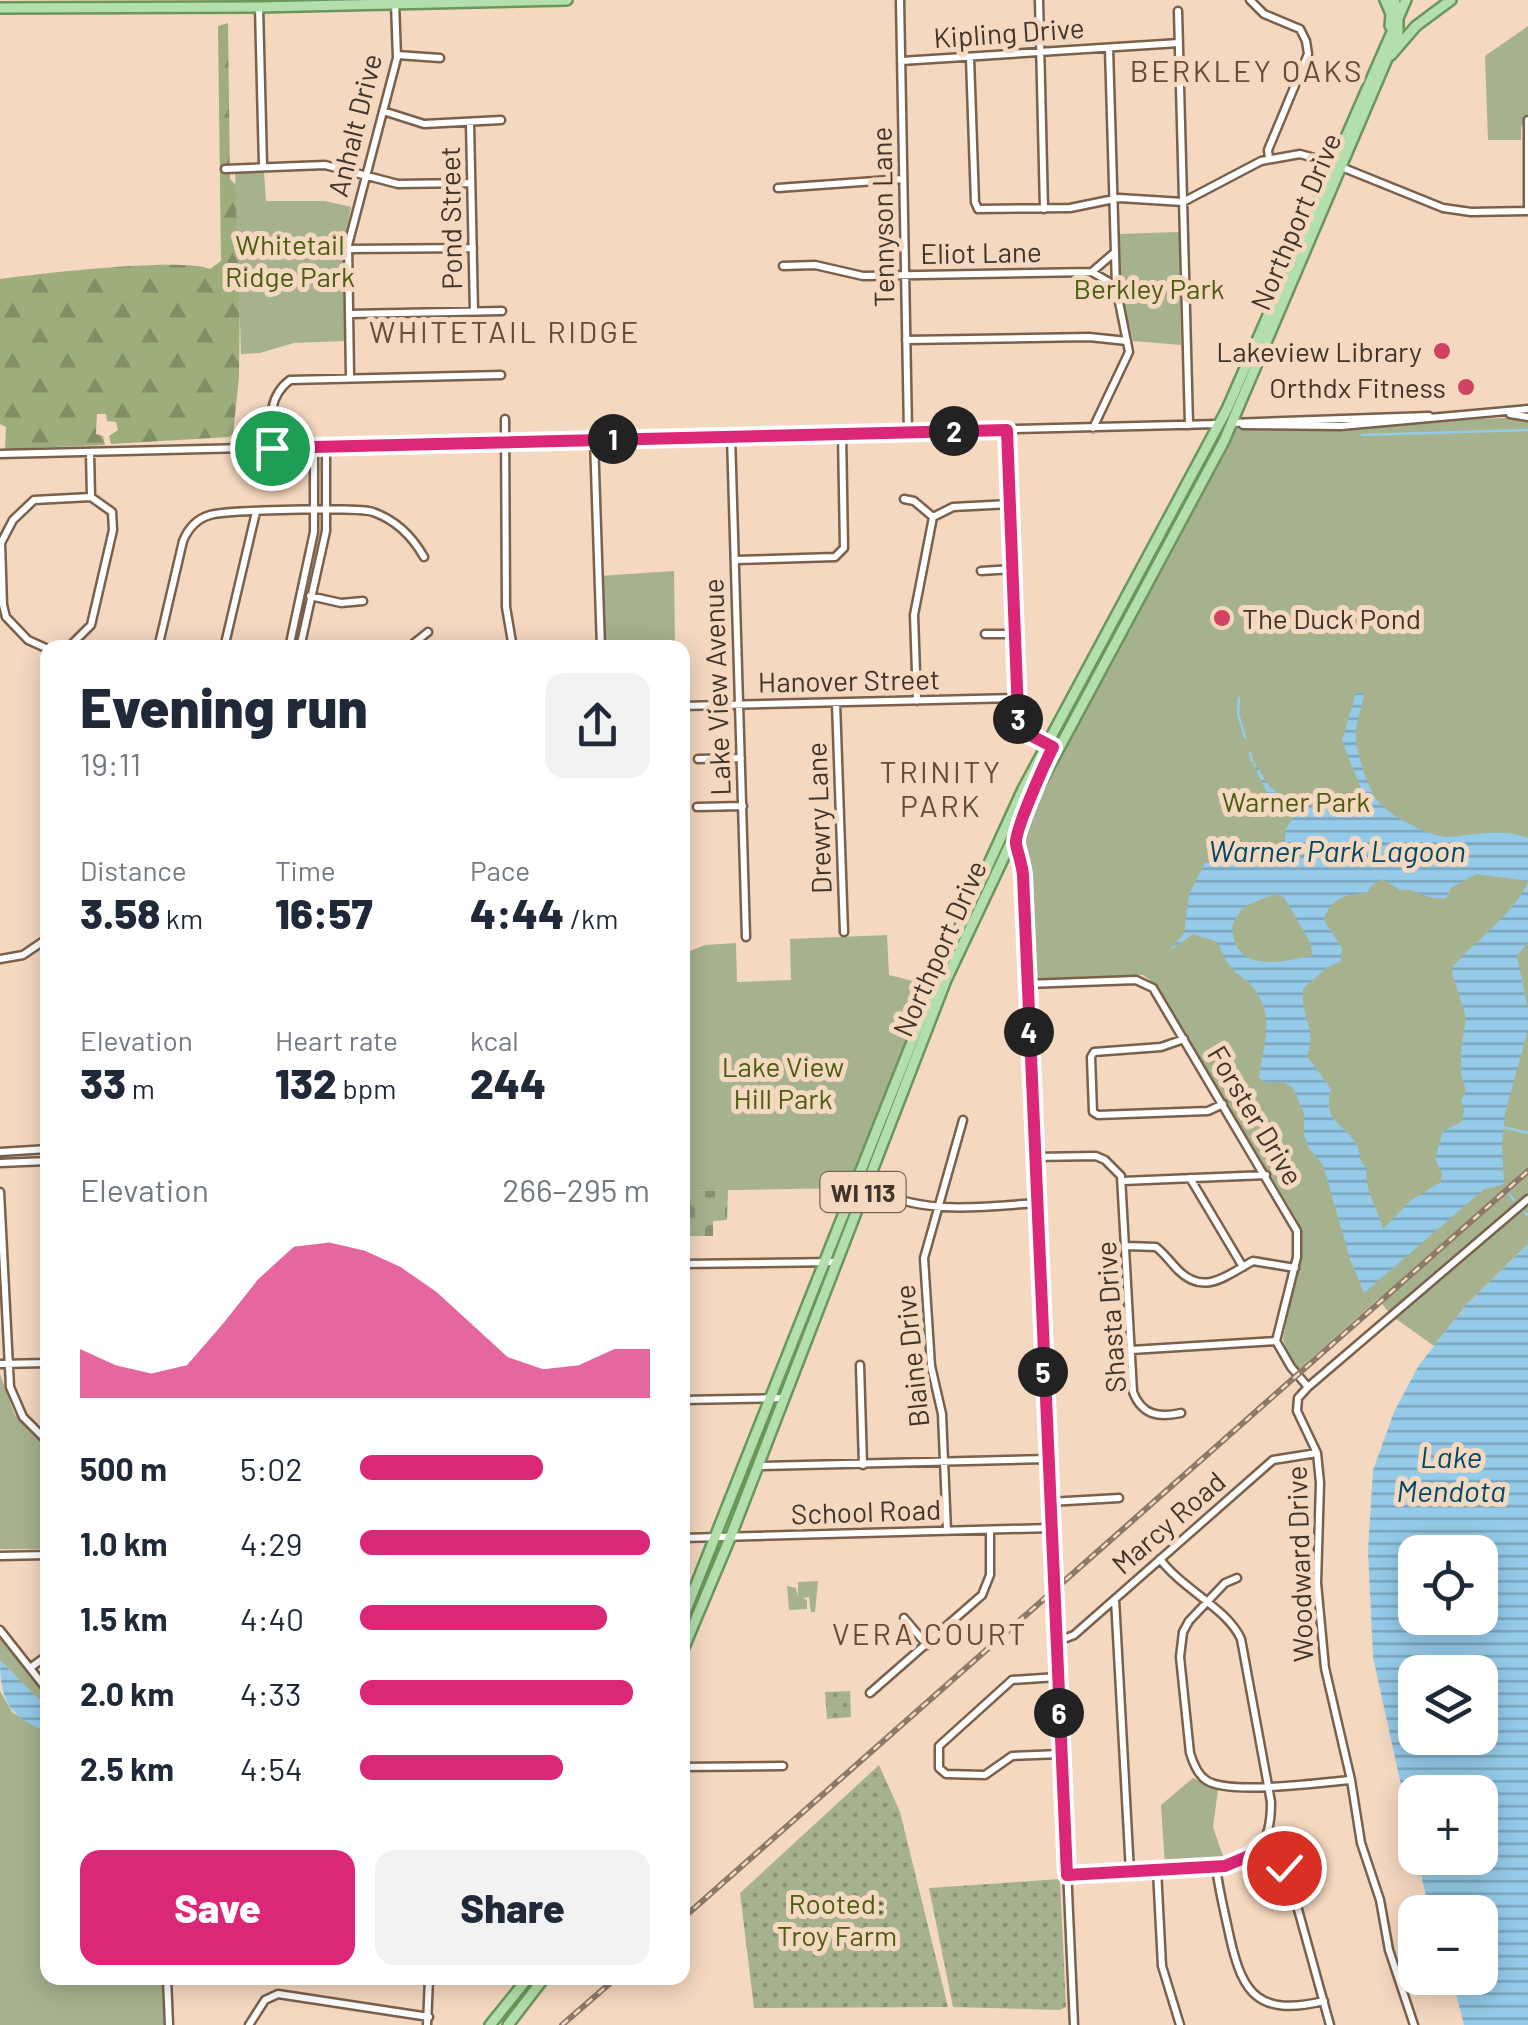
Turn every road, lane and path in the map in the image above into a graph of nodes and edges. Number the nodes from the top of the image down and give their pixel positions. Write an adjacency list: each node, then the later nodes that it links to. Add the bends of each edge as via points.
1 (566, 0): 10 (main road)
2 (900, 0): 22 (street, Tennyson Lane)
3 (1038, 0): 18 (street)
4 (1250, 0): 28 (street, via 1260,12 1300,29 1308,47)
5 (1386, 0): 15 (main road)
6 (1394, 0): 14 (main road)
7 (1406, 0): 14 (main road, WI 113)
8 (1450, 0): 23 (main road, WI 113, via 1416,26)
9 (133, 3): 11 (main road); 12 (main road)
10 (395, 3): 11 (main road); 19 (street, Anhalt Drive)
11 (259, 7): 29 (street)
12 (0, 8)
13 (1178, 11): 16 (street)
14 (1399, 13): 15 (main road, WI 113); 23 (main road, Northport Drive)
15 (1386, 41): 30 (main road, Northport Drive / WI 113)
16 (1178, 42): 17 (street, Kipling Drive); 37 (street)
17 (1110, 48): 18 (street, Kipling Drive); 36 (street)
18 (1040, 52): 21 (street, Kipling Drive); 38 (street)
19 (397, 55): 20 (street); 24 (street, Anhalt Drive)
20 (440, 58)
21 (970, 58): 22 (street, Kipling Drive); 38 (street, via 978,209)
22 (902, 62): 33 (street, Tennyson Lane)
23 (1383, 65): 30 (main road, Northport Drive / WI 113)
24 (383, 112): 27 (street, via 424,124); 32 (street, Anhalt Drive)
25 (502, 120): 27 (street)
26 (1528, 120): 39 (street)
27 (470, 123): 34 (street, Pond Street)
28 (1270, 158): 30 (street, via 1300,154); 37 (street)
29 (263, 166): 31 (street); 32 (street, via 324,165)
30 (1337, 166): 39 (street, via 1443,208); 46 (main road, Northport Drive / WI 113); 48 (main road, Northport Drive / WI 113)
31 (225, 169)
32 (365, 175): 34 (street, via 398,184); 41 (street, Anhalt Drive)
33 (904, 179): 35 (street); 45 (street, Tennyson Lane)
34 (471, 183): 40 (street, Pond Street)
35 (778, 188)
36 (1113, 198): 37 (street); 38 (street); 42 (street)
37 (1183, 202): 59 (street)
38 (1044, 209)
39 (1528, 212)
40 (472, 248): 41 (street); 49 (street, Pond Street)
41 (348, 249): 51 (street, Anhalt Drive)
42 (1114, 252): 44 (street); 47 (street)
43 (783, 266): 45 (street, Eliot Lane)
44 (1092, 272): 45 (street, Eliot Lane); 47 (street)
45 (905, 276): 52 (street, Tennyson Lane)
46 (1282, 280): 48 (main road); 60 (main road, Northport Drive / WI 113)
47 (1116, 286): 53 (street)
48 (1285, 301): 58 (main road, Northport Drive / WI 113)
49 (474, 312): 50 (street); 51 (street)
50 (502, 312)
51 (348, 314): 55 (street, Anhalt Drive)
52 (906, 340): 53 (street); 63 (street, Tennyson Lane)
53 (1128, 341): 61 (street, via 1127,361)
54 (501, 374): 55 (street)
55 (350, 377): 70 (street, via 283,385 272,402)
56 (1528, 413): 58 (street, via 1312,427)
57 (504, 419): 67 (street)
58 (1232, 423): 60 (street); 105 (main road, Northport Drive / WI 113)
59 (1189, 424): 60 (street); 61 (street)
60 (1220, 424): 105 (main road, Northport Drive / WI 113)
61 (1093, 428): 62 (street)
62 (1007, 430): 63 (street); 75 (street)
63 (908, 432): 64 (street)
64 (842, 433): 65 (street); 82 (street, via 841,554)
65 (731, 436): 66 (street); 82 (street, Lake View Avenue)
66 (594, 440): 67 (street); 98 (street)
67 (502, 442): 68 (street); 97 (street)
68 (326, 446): 69 (street); 77 (street)
69 (314, 447): 70 (street); 76 (street)
70 (272, 448): 71 (street)
71 (90, 452): 72 (street); 73 (street)
72 (0, 454)
73 (91, 497): 80 (street, via 34,500); 91 (street, via 112,512 113,530 92,625)
74 (904, 499): 79 (street)
75 (1010, 504): 79 (street, via 953,507); 83 (street)
76 (315, 510): 77 (street); 78 (street); 85 (street)
77 (328, 510): 81 (street, via 380,515 412,537); 86 (street)
78 (256, 512): 92 (street, via 198,521 183,541); 93 (street)
79 (933, 517): 101 (street, via 914,615)
80 (0, 544): 99 (street, via 6,616)
81 (424, 557)
82 (735, 560): 103 (street, Lake View Avenue)
83 (1013, 568): 84 (street); 90 (street)
84 (981, 571)
85 (301, 594): 86 (street); 94 (street)
86 (312, 596): 87 (street); 95 (street)
87 (362, 601)
88 (428, 632): 96 (street)
89 (985, 634): 90 (street)
90 (1015, 634): 100 (street)
91 (76, 640)
92 (160, 640)
93 (226, 640)
94 (291, 640)
95 (302, 640)
96 (418, 640)
97 (512, 640)
98 (601, 640)
99 (40, 645)
100 (1017, 698): 101 (street, Hanover Street); 105 (street, via 1022,730)
101 (917, 701): 102 (street, Hanover Street)
102 (836, 702): 103 (street, Hanover Street); 114 (street, Drewry Lane)
103 (740, 705): 104 (street, Hanover Street); 107 (street, Lake View Avenue)
104 (690, 706)
105 (1053, 747): 109 (main road, Northport Drive / WI 113); 111 (main road, Northport Drive / WI 113)
106 (698, 758): 107 (street)
107 (741, 758): 108 (street, Lake View Avenue)
108 (742, 806): 110 (street); 115 (street, Lake View Avenue)
109 (1028, 806): 111 (main road, Northport Drive / WI 113); 112 (main road, via 1016,840)
110 (697, 807)
111 (1001, 849): 112 (street); 113 (main road, Northport Drive / WI 113); 118 (main road, Northport Drive / WI 113)
112 (1022, 865): 119 (street)
113 (967, 911): 118 (main road); 130 (main road, Northport Drive / WI 113)
114 (844, 932)
115 (746, 937)
116 (40, 943): 117 (street)
117 (0, 959)
118 (953, 966): 132 (main road, Northport Drive / WI 113)
119 (1027, 984): 120 (street, Forster Drive, via 1144,982); 125 (street)
120 (1184, 1039): 121 (street, Forster Drive); 121 (street, via 1091,1055 1092,1107 1098,1115 1208,1111)
121 (1223, 1104): 128 (street, Forster Drive)
122 (963, 1120): 136 (street, Blaine Drive)
123 (40, 1150): 124 (street)
124 (0, 1152)
125 (1034, 1158): 131 (street, via 1096,1156); 135 (street)
126 (40, 1162): 127 (street)
127 (0, 1163)
128 (1266, 1175): 129 (street); 142 (street, Forster Drive, via 1297,1232)
129 (1190, 1178): 131 (street); 141 (street)
130 (854, 1181): 132 (street); 138 (main road, Northport Drive / WI 113)
131 (1122, 1181): 137 (street, Shasta Drive)
132 (866, 1186): 136 (street); 139 (main road, Northport Drive / WI 113)
133 (0, 1192): 147 (street)
134 (1528, 1199): 148 (street)
135 (1035, 1203): 136 (street); 155 (street)
136 (939, 1208): 156 (street, Blaine Drive, via 924,1258)
137 (1126, 1246): 141 (street, via 1156,1247 1186,1277 1203,1284); 144 (street, Shasta Drive)
138 (823, 1261): 139 (street); 140 (street); 149 (main road, Northport Drive / WI 113)
139 (836, 1262): 150 (main road, Northport Drive / WI 113)
140 (690, 1264)
141 (1243, 1266): 142 (street, via 1260,1260)
142 (1294, 1268): 143 (street, Forster Drive)
143 (1276, 1340): 144 (street); 148 (street)
144 (1131, 1350): 152 (street, Shasta Drive, via 1132,1392 1141,1407 1164,1417)
145 (40, 1364): 147 (street)
146 (860, 1365): 157 (street)
147 (3, 1366): 153 (street, via 15,1403)
148 (1308, 1387): 154 (street, Woodward Drive, via 1296,1411)
149 (771, 1398): 150 (street); 151 (street); 165 (main road, Northport Drive / WI 113)
150 (784, 1398): 158 (main road, Northport Drive / WI 113)
151 (690, 1400)
152 (1181, 1413)
153 (40, 1434)
154 (1317, 1453): 169 (street, Marcy Road, via 1273,1460); 187 (street, Woodward Drive, via 1320,1616 1329,1692)
155 (1047, 1458): 156 (street); 160 (street)
156 (944, 1462): 157 (street); 163 (street, Blaine Drive)
157 (863, 1464): 158 (street)
158 (758, 1466): 166 (main road, Northport Drive / WI 113)
159 (1119, 1498): 160 (street)
160 (1049, 1502): 161 (street)
161 (1050, 1528): 162 (street, School Road); 177 (street)
162 (990, 1530): 163 (street, School Road); 178 (street, via 986,1588)
163 (947, 1531): 166 (street, School Road)
164 (690, 1538): 165 (street, School Road)
165 (717, 1538): 166 (street, School Road); 172 (main road, Northport Drive / WI 113)
166 (730, 1538): 176 (main road, Northport Drive / WI 113)
167 (40, 1555): 168 (street)
168 (0, 1556)
169 (1160, 1559): 171 (street, Marcy Road); 173 (street)
170 (1237, 1578): 173 (street)
171 (1116, 1598): 177 (street, Marcy Road); 192 (street)
172 (690, 1601)
173 (1206, 1602): 188 (street, via 1241,1639); 188 (street, via 1184,1628 1180,1648 1190,1753 1202,1777 1228,1787)
174 (904, 1618): 178 (street)
175 (0, 1630): 180 (street)
176 (690, 1633)
177 (1056, 1642): 181 (street)
178 (927, 1645): 183 (street)
179 (40, 1661): 180 (street)
180 (30, 1668): 182 (street)
181 (1058, 1678): 184 (street); 184 (street, via 1012,1680 942,1742 938,1757 946,1774 980,1776 1012,1756)
182 (40, 1681)
183 (870, 1693)
184 (1062, 1754): 193 (street)
185 (783, 1766): 186 (street)
186 (690, 1767)
187 (1351, 1780): 188 (street); 207 (street, Woodward Drive, via 1361,1844)
188 (1268, 1786): 189 (street, via 1271,1817)
189 (1260, 1845): 190 (street, via 1239,1862); 198 (street, via 1288,1877)
190 (1216, 1867): 191 (street); 198 (street, via 1237,1971 1247,1988 1283,2005)
191 (1158, 1870): 192 (street); 205 (street, via 1162,1966)
192 (1130, 1872): 193 (street)
193 (1067, 1875): 204 (street)
194 (167, 1985): 200 (street)
195 (429, 1985): 199 (street)
196 (523, 1985): 202 (main road)
197 (539, 1985): 203 (main road)
198 (1324, 2001): 206 (street)
199 (428, 2021): 201 (street, via 282,1994 265,2000)
200 (169, 2025)
201 (248, 2025)
202 (493, 2025)
203 (508, 2025)
204 (1074, 2025)
205 (1180, 2025)
206 (1330, 2025)
207 (1414, 2025)

